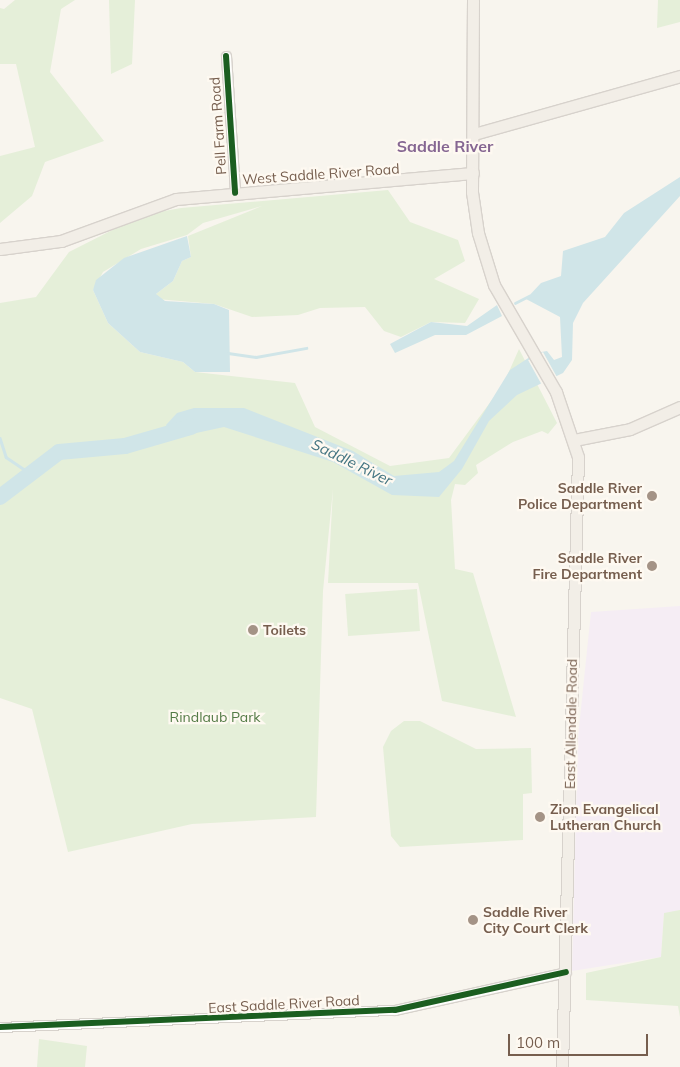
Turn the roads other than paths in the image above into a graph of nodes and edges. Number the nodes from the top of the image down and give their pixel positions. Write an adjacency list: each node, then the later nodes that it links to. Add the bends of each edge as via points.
1 (473, 0): 4 (main road)
2 (226, 56): 6 (street, Pell Farm Road)
3 (680, 76): 4 (main road)
4 (474, 134): 5 (main road)
5 (473, 173): 6 (main road, West Saddle River Road); 9 (main road, East Allendale Road, via 475,221 489,274 552,384)
6 (235, 193): 7 (main road, West Saddle River Road, via 156,204 61,241)
7 (0, 249)
8 (680, 407): 9 (main road, via 630,429)
9 (574, 440): 10 (main road, East Allendale Road, via 577,550)
10 (566, 972): 11 (street, East Saddle River Road, via 395,1010); 12 (main road, East Allendale Road)
11 (0, 1027)
12 (562, 1067)

